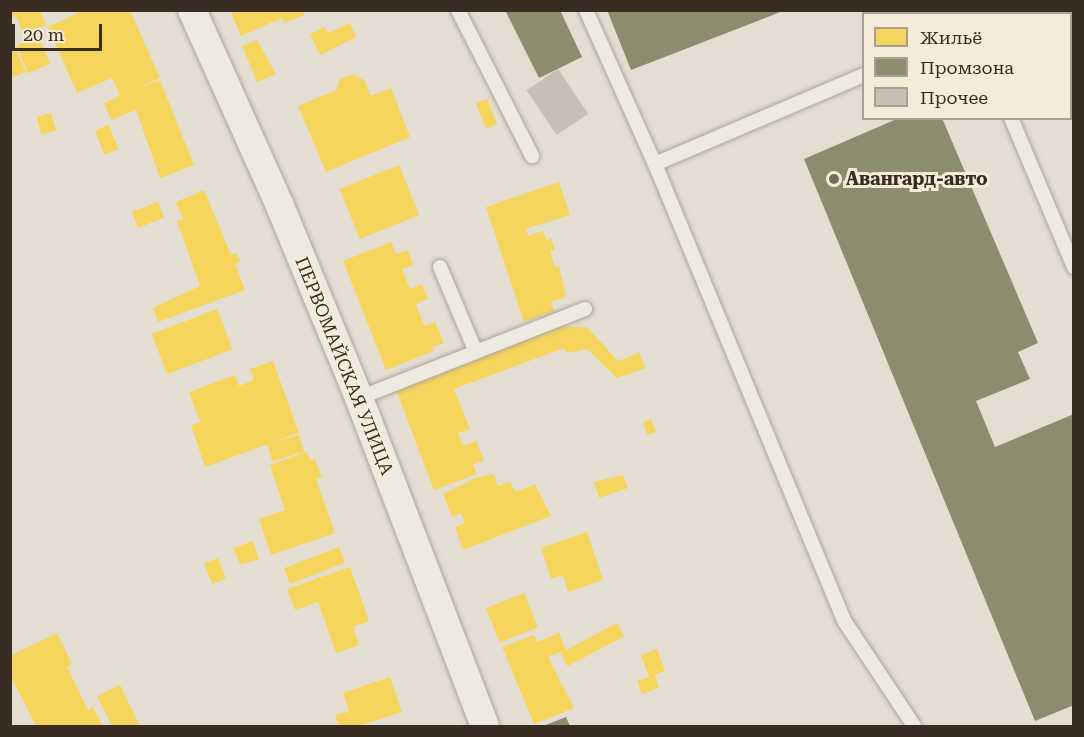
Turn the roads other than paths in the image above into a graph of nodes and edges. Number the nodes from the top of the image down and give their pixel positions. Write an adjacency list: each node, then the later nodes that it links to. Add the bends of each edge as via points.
1 (192, 10): 12 (street, ПЕРВОМАЙСКАЯ УЛИЦА, via 280,206)
2 (458, 10): 6 (lane)
3 (586, 10): 7 (lane)
4 (862, 76): 7 (lane)
5 (1012, 120): 9 (lane)
6 (532, 156)
7 (655, 164): 14 (lane, via 845,622)
8 (440, 267): 11 (lane)
9 (1074, 267)
10 (585, 309): 11 (lane)
11 (475, 350): 12 (lane)
12 (359, 398): 13 (street, ПЕРВОМАЙСКАЯ УЛИЦА)
13 (485, 726)
14 (914, 726)

